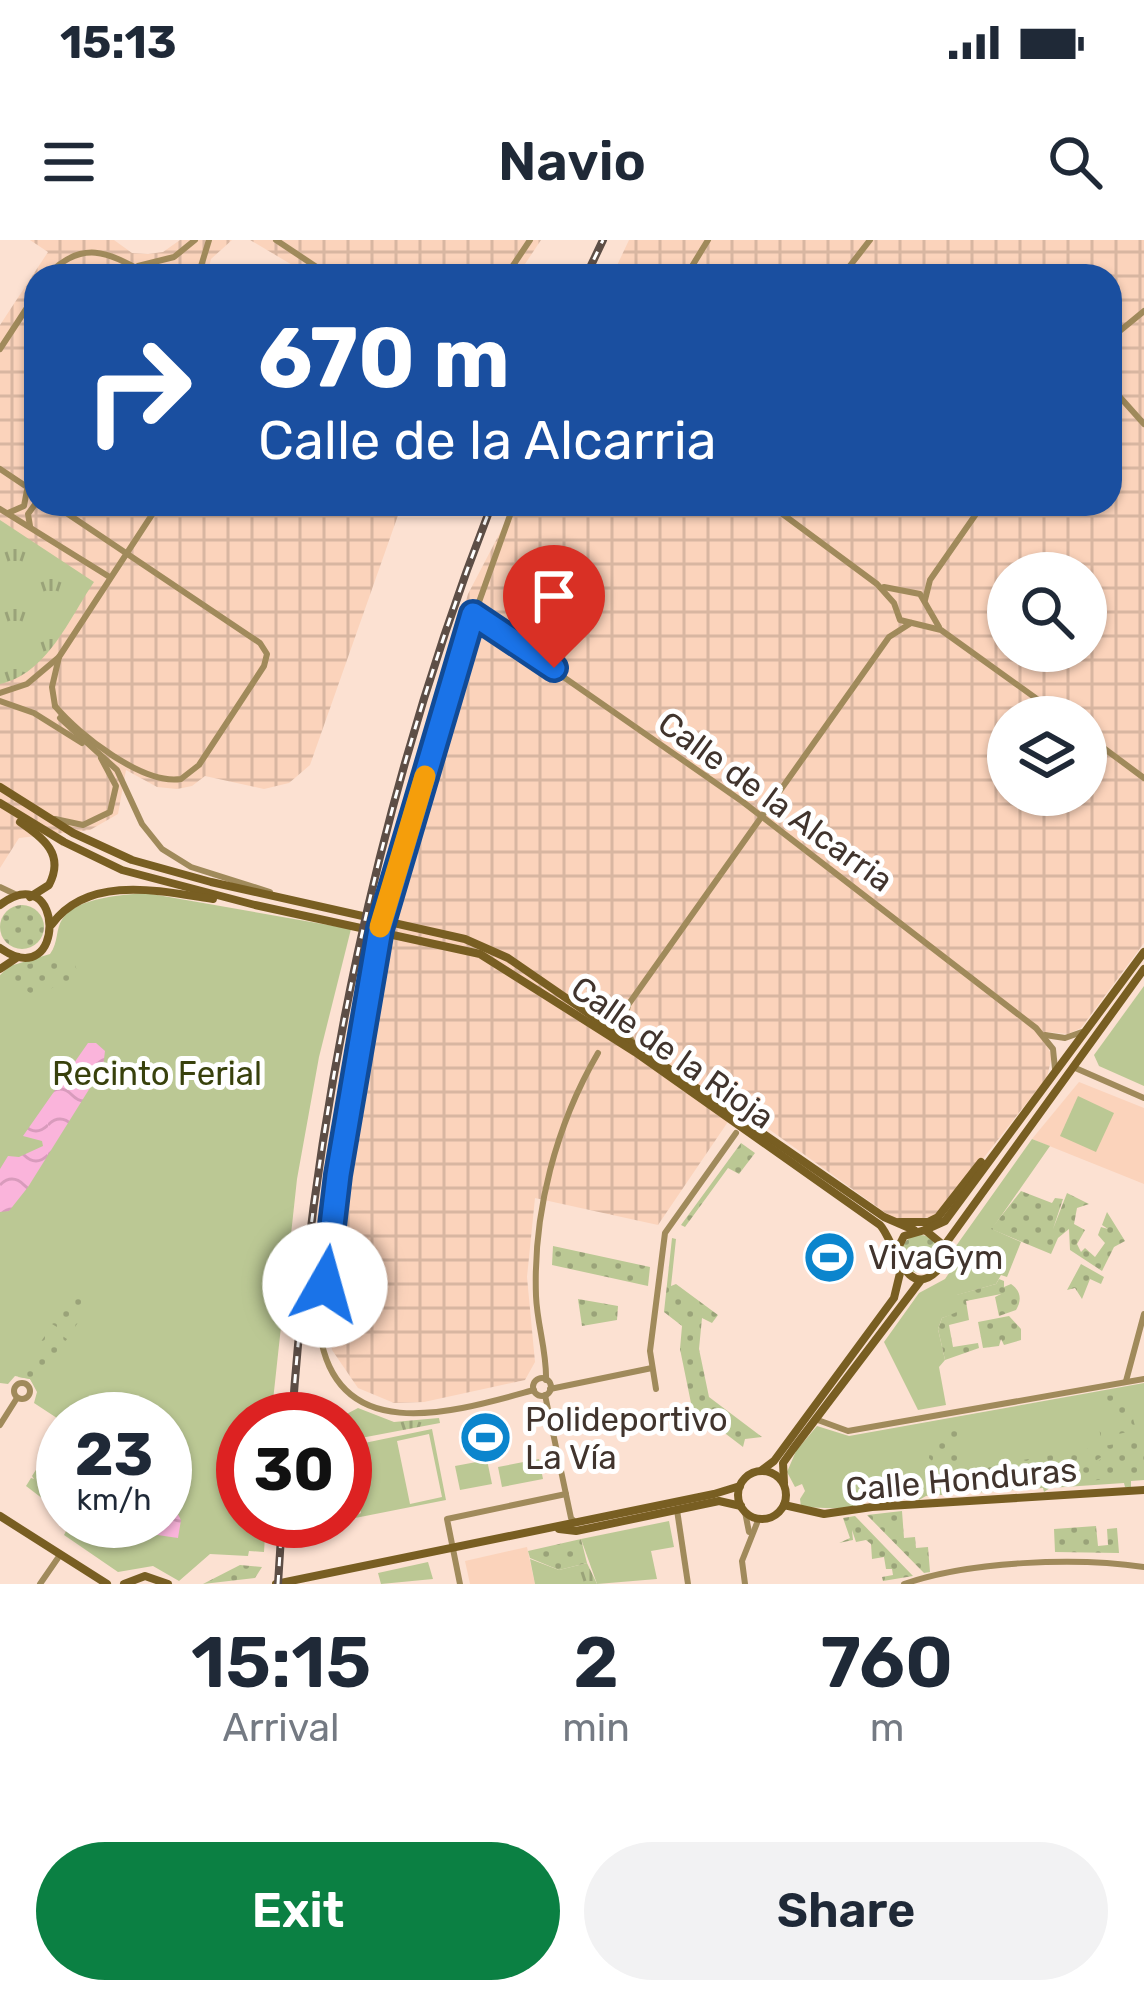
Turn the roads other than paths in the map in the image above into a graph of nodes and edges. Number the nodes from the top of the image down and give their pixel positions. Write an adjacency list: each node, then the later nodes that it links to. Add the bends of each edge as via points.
1 (195, 240): 5 (street, via 174,257)
2 (276, 240): 6 (street)
3 (55, 264): 4 (street, via 90,245)
4 (130, 264)
5 (143, 264)
6 (312, 264)
7 (24, 313): 8 (street)
8 (0, 350)
9 (1122, 399): 10 (street)
10 (1144, 424)
11 (2, 510): 18 (street)
12 (29, 516): 18 (street)
13 (71, 516): 19 (street)
14 (151, 516): 19 (street)
15 (510, 516): 26 (street)
16 (785, 516): 22 (street)
17 (975, 516): 20 (street)
18 (32, 529): 21 (street)
19 (124, 555): 21 (street); 33 (street, via 260,643 264,666 199,765 181,779 152,778)
20 (936, 571): 23 (street); 24 (street)
21 (110, 577): 30 (street)
22 (878, 584): 23 (street); 25 (street)
23 (909, 591): 24 (street); 25 (street)
24 (925, 604): 27 (street); 28 (street)
25 (893, 606): 27 (street, via 899,620); 29 (street)
26 (473, 614): 39 (street, Calle de la Alcarria); 76 (street, via 380,929 320,1334 343,1386 382,1412 429,1413)
27 (912, 623): 28 (street); 29 (street)
28 (941, 630): 31 (street)
29 (889, 637): 39 (street)
30 (58, 657): 32 (street); 33 (street)
31 (1033, 696)
32 (0, 697): 38 (street, via 87,746 115,779 115,802 93,823 61,821)
33 (55, 706): 43 (street, via 117,770 162,849 191,867)
34 (1107, 751): 35 (street)
35 (1144, 778)
36 (0, 787): 38 (main road)
37 (0, 804): 42 (main road, via 54,856 52,880); 45 (main road, via 122,870)
38 (28, 805): 43 (main road, via 132,860)
39 (763, 817): 53 (street); 56 (street, Calle de la Alcarria)
40 (0, 887): 41 (street)
41 (19, 896): 42 (main road); 44 (main road)
42 (30, 897): 46 (main road, via 46,907)
43 (292, 900): 47 (main road)
44 (0, 905)
45 (256, 905): 46 (main road, via 128,889 83,900); 47 (main road)
46 (52, 924): 50 (main road, via 46,945)
47 (397, 929): 54 (main road, Calle de la Rioja, via 495,951); 67 (main road, Calle de la Rioja, via 517,974 880,1225)
48 (0, 948): 50 (main road)
49 (1144, 952): 55 (main road)
50 (18, 957): 51 (main road)
51 (0, 969)
52 (1144, 969): 59 (main road)
53 (628, 1005): 54 (street); 57 (street, via 624,1025)
54 (592, 1013): 57 (main road, Calle de la Rioja)
55 (1087, 1030): 56 (street); 60 (main road)
56 (1045, 1035): 60 (street)
57 (632, 1041): 64 (main road, Calle de la Rioja)
58 (598, 1053): 73 (street, via 558,1142 536,1249)
59 (1073, 1066): 61 (street); 66 (main road)
60 (1054, 1074): 63 (main road)
61 (1144, 1097)
62 (736, 1133): 71 (street, via 664,1233)
63 (999, 1145): 64 (main road, via 934,1220); 65 (main road, via 945,1221)
64 (884, 1217): 65 (main road, Calle de la Rioja)
65 (920, 1230): 66 (main road); 67 (main road, via 901,1239)
66 (943, 1247): 69 (main road, via 941,1265)
67 (896, 1252): 68 (main road)
68 (901, 1268): 69 (main road); 81 (main road, via 894,1298)
69 (923, 1278): 79 (main road)
70 (1144, 1314): 74 (street)
71 (652, 1369): 75 (street); 77 (street)
72 (1144, 1379): 74 (street)
73 (546, 1380): 76 (street); 77 (street)
74 (1126, 1382): 79 (street, via 848,1431)
75 (656, 1389)
76 (534, 1390): 77 (street)
77 (548, 1392): 85 (street)
78 (17, 1398): 80 (street)
79 (815, 1419): 82 (main road, via 783,1463)
80 (0, 1425)
81 (762, 1470): 82 (main road); 83 (main road)
82 (784, 1483): 86 (main road)
83 (740, 1486): 87 (main road); 91 (main road)
84 (1144, 1490): 86 (main road, Calle Honduras, via 824,1514)
85 (566, 1494): 91 (street); 94 (street, via 447,1519)
86 (784, 1505): 90 (main road)
87 (743, 1509): 88 (main road, via 719,1502); 90 (main road); 93 (street)
88 (677, 1510): 92 (main road); 104 (street)
89 (0, 1516): 95 (main road)
90 (759, 1518): 93 (street)
91 (576, 1523): 92 (main road)
92 (521, 1534): 94 (main road)
93 (749, 1538): 105 (street)
94 (453, 1548): 102 (main road); 103 (street)
95 (60, 1555): 98 (street); 99 (main road)
96 (1144, 1567): 106 (street, via 1006,1567)
97 (698, 1582): 104 (street)
98 (40, 1584)
99 (106, 1584)
100 (124, 1584): 101 (main road, via 145,1576)
101 (168, 1584)
102 (276, 1584)
103 (460, 1584)
104 (688, 1584)
105 (745, 1584)
106 (904, 1584)

